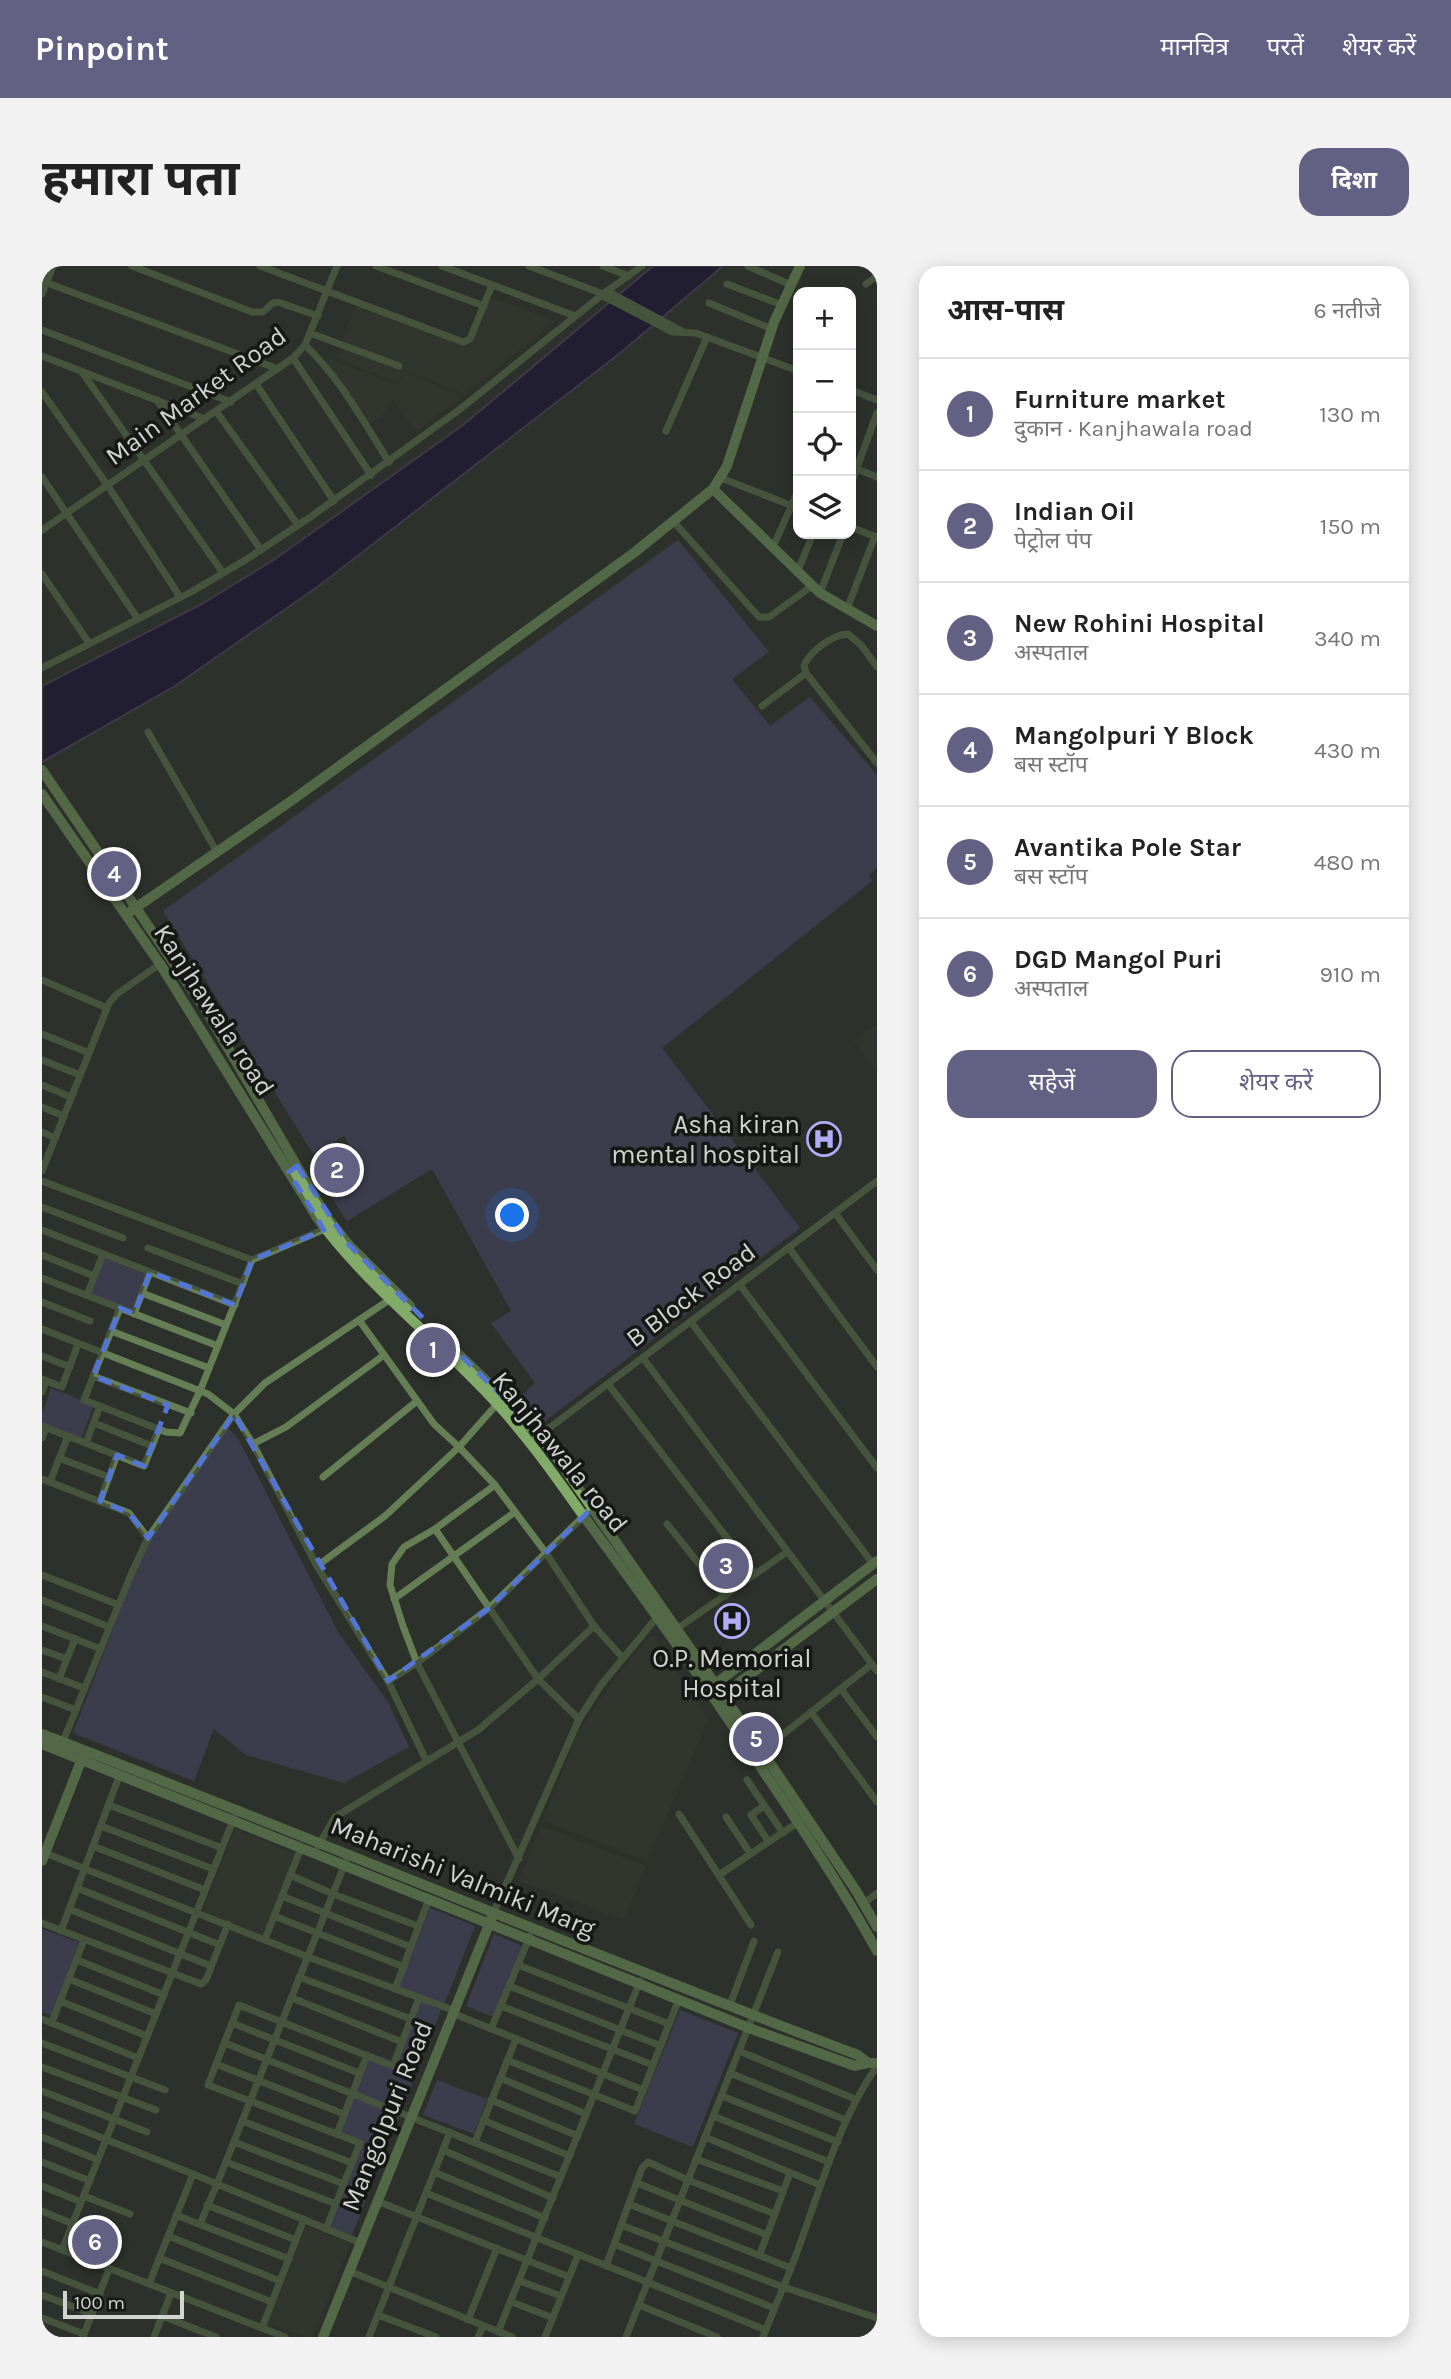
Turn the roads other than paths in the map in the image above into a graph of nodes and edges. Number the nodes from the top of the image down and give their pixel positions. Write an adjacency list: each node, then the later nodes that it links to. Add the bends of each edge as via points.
1 (53, 266): 14 (street)
2 (132, 266): 25 (street, via 252,312 263,312 278,302)
3 (260, 266): 19 (street)
4 (337, 266): 19 (street, Main Market Road)
5 (376, 266): 23 (street)
6 (442, 266): 17 (street)
7 (529, 266): 21 (street)
8 (603, 266): 12 (street)
9 (642, 266): 12 (street)
10 (748, 266): 18 (street)
11 (800, 268): 18 (street)
12 (629, 276): 21 (street)
13 (877, 276): 16 (street)
14 (44, 281): 20 (street); 36 (street)
15 (727, 284): 24 (street)
16 (866, 284)
17 (492, 285): 23 (street); 26 (street)
18 (791, 285): 24 (street)
19 (327, 292): 23 (street, via 463,342 470,339); 25 (street, Main Market Road)
20 (42, 294)
21 (607, 295): 26 (street); 30 (street, via 677,330)
22 (709, 303): 27 (street)
23 (484, 306)
24 (782, 306): 27 (street)
25 (318, 316): 29 (street, Main Market Road)
26 (575, 316): 51 (street)
27 (772, 329): 34 (street)
28 (42, 330): 44 (street)
29 (310, 333): 31 (street, Main Market Road); 35 (street)
30 (708, 337): 34 (street); 48 (street)
31 (305, 345): 33 (street, Main Market Road); 51 (street, via 341,386)
32 (42, 356): 38 (street)
33 (293, 359): 36 (street, Main Market Road); 53 (street)
34 (762, 359): 37 (street); 57 (street)
35 (399, 366)
36 (278, 369): 39 (street, Main Market Road)
37 (793, 370)
38 (82, 372): 42 (street); 50 (street)
39 (256, 384): 44 (street, Main Market Road); 60 (street)
40 (856, 392): 43 (street)
41 (42, 393): 58 (street)
42 (157, 400): 47 (street); 49 (street)
43 (877, 400)
44 (231, 402): 45 (street, Main Market Road)
45 (216, 411): 47 (street, Main Market Road); 65 (street)
46 (877, 413): 52 (street)
47 (205, 419): 49 (street, Main Market Road)
48 (666, 431)
49 (182, 434): 50 (street, Main Market Road); 72 (street)
50 (143, 460): 58 (street, Main Market Road); 73 (street)
51 (389, 462): 53 (street)
52 (857, 469): 54 (street); 56 (street)
53 (371, 475): 60 (street)
54 (854, 476)
55 (42, 477): 63 (street)
56 (877, 477)
57 (721, 478): 59 (street); 61 (street)
58 (107, 486): 63 (street, Main Market Road); 77 (street)
59 (713, 489): 64 (street); 71 (street)
60 (334, 501): 65 (street)
61 (793, 506)
62 (793, 511): 71 (street)
63 (67, 514): 67 (street, Main Market Road); 79 (street)
64 (673, 521): 76 (street, via 758,617 776,614); 91 (street)
65 (298, 526): 72 (street)
66 (856, 529): 68 (street)
67 (42, 530)
68 (876, 537): 78 (street)
69 (811, 539): 74 (street)
70 (841, 539): 76 (street)
71 (773, 547): 74 (street)
72 (261, 550): 73 (street)
73 (223, 573): 77 (street)
74 (797, 573): 76 (street)
75 (42, 574): 81 (street)
76 (816, 590): 78 (street)
77 (180, 597): 79 (street)
78 (846, 609): 80 (street)
79 (138, 619): 81 (street)
80 (877, 626)
81 (89, 643): 82 (street)
82 (43, 665)
83 (877, 667): 84 (street, via 852,635 842,634 808,657)
84 (806, 673): 85 (street); 87 (street)
85 (762, 706)
86 (148, 732): 91 (street)
87 (877, 763)
88 (42, 770): 89 (street, Kanjhawala road)
89 (46, 785): 92 (street, Kanjhawala road)
90 (42, 794): 93 (street, Kanjhawala road)
91 (217, 852): 92 (street)
92 (136, 908): 93 (street); 108 (street, Kanjhawala road, via 207,1012)
93 (125, 915): 94 (street, Kanjhawala road)
94 (160, 964): 96 (street, via 117,994); 108 (street, Kanjhawala road)
95 (42, 980): 96 (street)
96 (107, 1008): 98 (street)
97 (42, 1034): 98 (street)
98 (89, 1053): 100 (street)
99 (42, 1060): 100 (street)
100 (80, 1075): 102 (street)
101 (42, 1085): 102 (street)
102 (71, 1097): 104 (street)
103 (42, 1108): 104 (street)
104 (64, 1116): 106 (street)
105 (42, 1132): 106 (street)
106 (55, 1138): 107 (street)
107 (44, 1158): 109 (street)
108 (293, 1169): 114 (street, Kanjhawala road); 166 (street, Kanjhawala road, via 349,1245 500,1394)
109 (42, 1171)
110 (42, 1181): 121 (street)
111 (877, 1181): 113 (street, B Block Road)
112 (42, 1207): 116 (street)
113 (835, 1213): 118 (street, B Block Road); 122 (street)
114 (325, 1229): 121 (street); 131 (street, Kanjhawala road, via 342,1252)
115 (42, 1230): 119 (street)
116 (123, 1238)
117 (148, 1248): 127 (street)
118 (789, 1248): 128 (street, B Block Road); 149 (street)
119 (103, 1254): 124 (street); 125 (street)
120 (42, 1255): 125 (street)
121 (252, 1260): 127 (street)
122 (874, 1260): 123 (street)
123 (877, 1270)
124 (150, 1272): 129 (street); 133 (street)
125 (94, 1276): 130 (street)
126 (42, 1278): 130 (street)
127 (243, 1284): 133 (street)
128 (740, 1285): 138 (street, B Block Road); 173 (street)
129 (142, 1293): 135 (street); 139 (street)
130 (87, 1295): 134 (street)
131 (392, 1298): 136 (street); 157 (street, Kanjhawala road)
132 (42, 1302): 137 (street)
133 (235, 1305): 139 (street)
134 (120, 1308): 135 (street); 141 (street)
135 (134, 1314): 143 (street)
136 (359, 1320): 145 (street); 160 (street, via 265,1383)
137 (90, 1321)
138 (691, 1322): 147 (street, B Block Road); 188 (street)
139 (226, 1325): 143 (street)
140 (42, 1329): 142 (street)
141 (111, 1331): 144 (street); 150 (street)
142 (78, 1343): 144 (street); 148 (street)
143 (218, 1346): 150 (street)
144 (102, 1353): 151 (street); 154 (street)
145 (384, 1355): 156 (street); 168 (street, via 286,1427)
146 (42, 1356): 148 (street)
147 (643, 1358): 153 (street, B Block Road); 185 (street)
148 (70, 1367): 152 (street, via 62,1387)
149 (877, 1367)
150 (209, 1368): 154 (street)
151 (93, 1376): 158 (street, via 84,1400); 159 (street)
152 (44, 1380): 155 (street)
153 (608, 1384): 166 (street, B Block Road); 190 (street)
154 (200, 1391): 159 (street); 160 (street)
155 (42, 1392)
156 (416, 1401): 170 (street); 175 (street)
157 (497, 1404): 166 (street, Kanjhawala road); 170 (street)
158 (100, 1406): 161 (street); 163 (street)
159 (191, 1413): 163 (street, via 180,1433)
160 (234, 1414): 168 (street); 184 (street)
161 (93, 1423): 167 (street); 169 (street)
162 (44, 1427): 164 (street); 165 (street)
163 (159, 1429): 169 (street)
164 (68, 1436): 167 (street); 172 (street)
165 (42, 1438)
166 (535, 1440): 179 (street, Kanjhawala road, via 553,1452); 181 (street, Kanjhawala road)
167 (86, 1443): 171 (street)
168 (253, 1444): 189 (street)
169 (152, 1446): 171 (street, via 144,1466)
170 (459, 1447): 177 (street); 189 (street, via 385,1516)
171 (117, 1455): 174 (street)
172 (60, 1458): 174 (street); 176 (street)
173 (875, 1463)
174 (109, 1477): 178 (street)
175 (323, 1477)
176 (46, 1480): 178 (street)
177 (495, 1485): 180 (street); 183 (street)
178 (100, 1501): 184 (street, via 129,1513)
179 (593, 1507): 181 (street); 204 (street, Kanjhawala road)
180 (515, 1512): 186 (street); 187 (street)
181 (583, 1516): 186 (street); 200 (street, Kanjhawala road)
182 (667, 1524): 193 (street)
183 (435, 1529): 187 (street); 194 (street, via 397,1554 390,1573)
184 (148, 1538): 197 (street)
185 (788, 1552): 190 (street); 196 (street)
186 (546, 1553): 198 (street); 202 (street)
187 (452, 1556): 194 (street); 198 (street)
188 (875, 1563): 196 (street)
189 (317, 1566): 215 (street)
190 (755, 1574): 193 (street)
191 (42, 1575): 197 (street)
192 (877, 1579): 199 (street)
193 (725, 1596): 204 (street)
194 (394, 1599): 210 (street)
195 (42, 1600): 203 (street)
196 (824, 1601): 199 (street); 216 (street)
197 (119, 1605): 203 (street)
198 (488, 1609): 210 (street); 214 (street)
199 (833, 1612): 211 (street); 220 (street)
200 (658, 1616): 208 (street); 216 (street, Kanjhawala road)
201 (42, 1626): 205 (street)
202 (594, 1626): 208 (street); 214 (street)
203 (109, 1627): 206 (street)
204 (678, 1628): 216 (street, Kanjhawala road)
205 (75, 1639): 206 (street); 209 (street)
206 (102, 1649): 217 (street)
207 (42, 1650): 209 (street)
208 (623, 1658): 223 (street)
209 (67, 1659): 213 (street)
210 (418, 1663): 215 (street); 226 (street)
211 (874, 1668): 218 (street)
212 (42, 1672): 213 (street)
213 (59, 1679): 217 (street)
214 (538, 1679): 223 (street); 226 (street, via 478,1730)
215 (388, 1681): 231 (street)
216 (712, 1686): 220 (street, Kanjhawala road)
217 (84, 1688): 221 (street)
218 (841, 1689): 222 (street); 225 (street)
219 (42, 1697): 221 (street)
220 (719, 1697): 229 (street, Kanjhawala road); 240 (street, Kanjhawala road)
221 (76, 1710): 228 (street)
222 (811, 1712): 229 (street); 234 (street)
223 (579, 1719): 250 (street)
224 (42, 1734): 228 (street, Maharishi Valmiki Marg)
225 (877, 1737)
226 (458, 1741): 231 (street); 250 (street)
227 (42, 1744): 228 (street, Maharishi Valmiki Marg)
228 (61, 1746): 230 (street, Maharishi Valmiki Marg)
229 (762, 1751): 240 (street, Kanjhawala road)
230 (83, 1756): 232 (street, Maharishi Valmiki Marg); 249 (street)
231 (426, 1760): 247 (street, via 335,1817)
232 (121, 1771): 235 (street); 238 (street, Maharishi Valmiki Marg)
233 (747, 1780): 236 (street)
234 (877, 1801)
235 (109, 1805): 241 (street); 245 (street)
236 (764, 1806): 242 (street); 243 (street, via 751,1815)
237 (679, 1814): 255 (street)
238 (234, 1816): 245 (street); 246 (street, Maharishi Valmiki Marg); 247 (street, Maharishi Valmiki Marg)
239 (726, 1817): 248 (street)
240 (802, 1820): 242 (street); 262 (street, Kanjhawala road); 282 (street, Kanjhawala road)
241 (101, 1826): 244 (street); 253 (street)
242 (783, 1833): 243 (street)
243 (768, 1841): 248 (street)
244 (93, 1846): 252 (street); 257 (street)
245 (222, 1847): 253 (street)
246 (301, 1848): 247 (street, Maharishi Valmiki Marg); 254 (street)
247 (317, 1849): 251 (street, Maharishi Valmiki Marg)
248 (751, 1853): 255 (street)
249 (44, 1857): 252 (street)
250 (519, 1859): 267 (street)
251 (346, 1860): 259 (street); 261 (street, Maharishi Valmiki Marg); 267 (street, Maharishi Valmiki Marg)
252 (85, 1868): 256 (street); 264 (street)
253 (213, 1869): 257 (street)
254 (290, 1875): 259 (street); 260 (street)
255 (719, 1875): 270 (street)
256 (77, 1888): 263 (street); 274 (street)
257 (205, 1890): 264 (street)
258 (877, 1893): 262 (street)
259 (333, 1894): 265 (street); 271 (street)
260 (282, 1896): 265 (street); 266 (street)
261 (429, 1899): 267 (street, Maharishi Valmiki Marg); 271 (street)
262 (863, 1904): 272 (street, Kanjhawala road)
263 (69, 1909): 273 (street); 284 (street)
264 (197, 1912): 269 (street); 274 (street)
265 (325, 1913): 275 (street); 281 (street)
266 (274, 1916): 275 (street); 277 (street)
267 (492, 1918): 276 (street, Maharishi Valmiki Marg); 305 (street, Mangolpuri Road)
268 (42, 1923): 273 (street)
269 (228, 1924): 277 (street); 280 (street)
270 (751, 1925)
271 (418, 1926): 281 (street)
272 (877, 1927)
273 (61, 1931): 278 (street)
274 (188, 1932): 280 (street); 284 (street)
275 (317, 1933): 285 (street); 289 (street)
276 (532, 1934): 287 (street); 293 (street, Maharishi Valmiki Marg)
277 (265, 1939): 285 (street)
278 (84, 1940): 286 (street); 290 (street)
279 (754, 1941): 303 (street)
280 (220, 1945): 288 (street)
281 (411, 1947): 289 (street)
282 (877, 1951)
283 (778, 1952): 307 (street)
284 (180, 1953): 288 (street); 290 (street)
285 (308, 1957): 291 (street); 295 (street)
286 (77, 1960): 292 (street); 296 (street)
287 (518, 1965): 294 (street); 304 (street)
288 (211, 1966): 290 (street, via 201,1984)
289 (404, 1967): 295 (street)
290 (172, 1974): 296 (street)
291 (299, 1978): 297 (street); 309 (street)
292 (69, 1979): 300 (street); 306 (street)
293 (640, 1979): 299 (street, Maharishi Valmiki Marg); 301 (street, Maharishi Valmiki Marg); 304 (street)
294 (509, 1986): 302 (street); 316 (street)
295 (395, 1989): 298 (street)
296 (164, 1995): 306 (street)
297 (292, 1998): 311 (street); 320 (street)
298 (419, 1998): 305 (street); 309 (street)
299 (679, 1999): 301 (street, Maharishi Valmiki Marg); 313 (street)
300 (61, 2001): 310 (street); 317 (street)
301 (707, 2004): 303 (street, Maharishi Valmiki Marg); 314 (street, Maharishi Valmiki Marg)
302 (501, 2006): 315 (street); 324 (street)
303 (729, 2007): 307 (street, Maharishi Valmiki Marg)
304 (628, 2009): 313 (street); 316 (street)
305 (453, 2012): 315 (street); 354 (street, Mangolpuri Road)
306 (156, 2014): 317 (street)
307 (753, 2016): 314 (street); 331 (street, Maharishi Valmiki Marg)
308 (42, 2019): 310 (street)
309 (411, 2019): 320 (street)
310 (52, 2022): 327 (street)
311 (282, 2022): 312 (street, via 239,2005); 319 (street); 326 (street)
312 (232, 2023): 319 (street); 322 (street)
313 (669, 2024): 323 (street)
314 (749, 2028): 325 (street); 331 (street, Maharishi Valmiki Marg, via 855,2066)
315 (491, 2029): 318 (street)
316 (620, 2031): 323 (street); 324 (street)
317 (147, 2036): 327 (street)
318 (516, 2039): 328 (street); 336 (street)
319 (275, 2041): 329 (street); 334 (street)
320 (402, 2042): 326 (street, via 393,2066)
321 (42, 2043): 337 (street)
322 (225, 2043): 329 (street); 330 (street)
323 (661, 2046): 332 (street)
324 (612, 2051): 332 (street); 336 (street)
325 (739, 2051): 335 (street); 347 (street)
326 (367, 2055): 334 (street)
327 (138, 2058): 337 (street)
328 (507, 2060): 338 (street); 344 (street)
329 (267, 2061): 339 (street); 343 (street)
330 (216, 2064): 339 (street); 349 (street, via 208,2085)
331 (874, 2064): 347 (street)
332 (653, 2066): 341 (street)
333 (42, 2067): 346 (street)
334 (359, 2073): 343 (street)
335 (730, 2073): 345 (street); 358 (street)
336 (602, 2075): 341 (street); 344 (street)
337 (131, 2078): 340 (street); 346 (street)
338 (500, 2078): 348 (street); 353 (street)
339 (258, 2081): 349 (street); 352 (street)
340 (165, 2090)
341 (643, 2090): 344 (street, via 635,2111)
342 (42, 2091): 356 (street)
343 (351, 2094): 352 (street); 354 (street)
344 (594, 2095): 353 (street)
345 (722, 2095): 355 (street); 369 (street)
346 (122, 2098): 350 (street); 356 (street)
347 (855, 2099): 358 (street)
348 (492, 2100): 357 (street); 363 (street)
349 (250, 2101): 359 (street); 362 (street)
350 (156, 2110)
351 (42, 2114): 366 (street)
352 (344, 2114): 362 (street)
353 (586, 2114): 363 (street)
354 (411, 2116): 361 (street); 394 (street, Mangolpuri Road)
355 (713, 2116): 365 (street); 376 (street)
356 (114, 2119): 360 (street); 366 (street)
357 (484, 2120): 368 (street); 371 (street)
358 (846, 2120): 369 (street)
359 (242, 2121): 367 (street); 377 (street)
360 (147, 2132)
361 (450, 2132): 368 (street); 370 (street)
362 (337, 2134): 377 (street, via 359,2143)
363 (578, 2136): 371 (street)
364 (42, 2137): 373 (street)
365 (705, 2137): 372 (street); 379 (street)
366 (106, 2139): 373 (street); 380 (street)
367 (234, 2142): 375 (street); 386 (street)
368 (475, 2142): 381 (street)
369 (838, 2142): 376 (street)
370 (443, 2150): 378 (street); 391 (street)
371 (570, 2156): 381 (street)
372 (696, 2159): 382 (street); 389 (street)
373 (98, 2160): 383 (street)
374 (42, 2162): 383 (street)
375 (226, 2162): 385 (street); 396 (street)
376 (830, 2162): 387 (street)
377 (352, 2163): 386 (street)
378 (434, 2172): 390 (street); 403 (street)
379 (790, 2173): 387 (street); 389 (street)
380 (193, 2174): 385 (street); 401 (street)
381 (561, 2178): 391 (street)
382 (688, 2180): 384 (street, via 648,2162); 393 (street); 400 (street)
383 (90, 2181): 392 (street)
384 (637, 2183): 393 (street); 397 (street)
385 (218, 2184): 395 (street); 404 (street)
386 (344, 2184): 396 (street)
387 (820, 2185): 427 (street)
388 (42, 2186): 392 (street)
389 (783, 2190): 400 (street)
390 (426, 2193): 402 (street); 412 (street)
391 (553, 2198): 403 (street)
392 (83, 2199): 399 (street); 406 (street)
393 (680, 2200): 405 (street); 410 (street)
394 (377, 2201): 402 (street); 415 (street, Mangolpuri Road)
395 (207, 2204): 407 (street); 413 (street)
396 (336, 2204): 409 (street)
397 (629, 2204): 405 (street); 408 (street)
398 (42, 2211): 406 (street)
399 (130, 2214)
400 (775, 2214): 410 (street)
401 (176, 2215): 407 (street); 411 (street)
402 (417, 2217): 418 (street); 436 (street)
403 (545, 2218): 412 (street)
404 (304, 2220): 409 (street); 413 (street)
405 (673, 2221): 416 (street); 420 (street)
406 (73, 2224): 419 (street)
407 (200, 2224): 423 (street)
408 (621, 2225): 416 (street); 417 (street)
409 (326, 2229): 415 (street)
410 (767, 2235): 420 (street)
411 (168, 2236): 422 (street); 432 (street)
412 (537, 2239): 421 (street); 424 (street)
413 (296, 2240): 423 (street)
414 (42, 2242): 419 (street)
415 (361, 2242): 430 (street, Mangolpuri Road)
416 (664, 2242): 425 (street); 437 (street)
417 (614, 2244): 425 (street); 426 (street)
418 (497, 2248): 424 (street); 452 (street)
419 (62, 2250): 428 (street)
420 (760, 2254): 427 (street)
421 (578, 2255): 426 (street); 431 (street)
422 (159, 2258): 435 (street); 442 (street)
423 (289, 2259): 432 (street)
424 (528, 2261): 431 (street); 433 (street)
425 (656, 2261): 434 (street); 445 (street)
426 (606, 2266): 434 (street)
427 (792, 2268): 437 (street)
428 (110, 2269): 435 (street); 439 (street)
429 (42, 2271): 439 (street)
430 (349, 2271): 436 (street); 463 (street, Mangolpuri Road)
431 (569, 2277): 441 (street)
432 (280, 2281): 442 (street)
433 (520, 2281): 441 (street); 443 (street)
434 (648, 2282): 444 (street); 455 (street)
435 (149, 2284): 438 (street)
436 (389, 2287): 447 (street); 452 (street)
437 (783, 2287): 445 (street); 451 (street)
438 (171, 2293): 448 (street); 454 (street)
439 (100, 2294): 446 (street)
440 (42, 2295): 446 (street)
441 (561, 2296): 450 (street)
442 (272, 2302): 454 (street)
443 (512, 2302): 450 (street); 457 (street)
444 (639, 2305): 468 (street); 469 (street)
445 (774, 2308): 455 (street)
446 (92, 2314): 458 (street)
447 (378, 2315): 464 (street); 465 (street)
448 (162, 2316): 460 (street); 461 (street)
449 (42, 2318): 458 (street)
450 (553, 2318): 467 (street)
451 (877, 2318)
452 (468, 2320): 453 (street)
453 (483, 2326): 457 (street); 466 (street)
454 (262, 2328): 462 (street)
455 (764, 2334)
456 (42, 2335): 459 (street)
457 (504, 2335)
458 (83, 2336)
459 (47, 2337)
460 (153, 2337)
461 (216, 2337)
462 (284, 2337)
463 (323, 2337)
464 (369, 2337)
465 (436, 2337)
466 (478, 2337)
467 (545, 2337)
468 (626, 2337)
469 (717, 2337)

